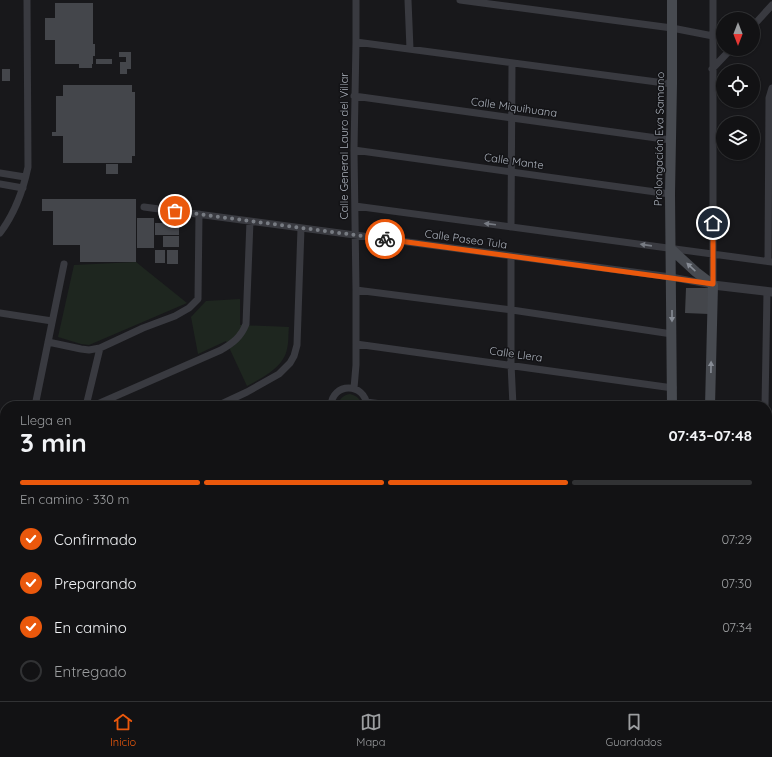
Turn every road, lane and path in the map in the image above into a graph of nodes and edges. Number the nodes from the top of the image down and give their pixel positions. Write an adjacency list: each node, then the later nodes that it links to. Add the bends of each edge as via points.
1 (27, 0): 25 (street, via 28,167)
2 (356, 0): 12 (street, Calle General Lauro del Villar)
3 (408, 0): 13 (street)
4 (460, 0): 5 (street)
5 (464, 0): 10 (street)
6 (672, 0): 10 (main road, Prolongación Eva Samano)
7 (713, 0): 11 (street)
8 (772, 5): 9 (street)
9 (760, 18)
10 (672, 28): 11 (street); 17 (main road, Prolongación Eva Samano)
11 (713, 36): 16 (street)
12 (356, 42): 13 (street); 19 (street, Calle General Lauro del Villar)
13 (410, 49): 15 (street)
14 (724, 56): 16 (street)
15 (512, 62): 17 (street); 20 (street)
16 (712, 69): 38 (street)
17 (672, 84): 21 (main road, Prolongación Eva Samano)
18 (772, 88): 40 (street, via 769,98)
19 (354, 96): 20 (street, Calle Miquihuana); 22 (street, Calle General Lauro del Villar)
20 (512, 118): 21 (street, Calle Miquihuana); 23 (street)
21 (671, 140): 28 (main road, Prolongación Eva Samano)
22 (354, 150): 23 (street, Calle Mante); 29 (street, Calle General Lauro del Villar)
23 (511, 171): 28 (street, Calle Mante); 33 (street)
24 (0, 174): 25 (street)
25 (25, 177): 27 (street)
26 (0, 184): 27 (street)
27 (23, 188): 35 (street, via 14,212)
28 (670, 194): 37 (main road, Prolongación Eva Samano)
29 (355, 206): 33 (street, Calle Paseo Tula, one-way to 29); 36 (street, Calle General Lauro del Villar)
30 (144, 207): 31 (street, Calle Paseo Tula)
31 (199, 214): 32 (street, Calle Paseo Tula); 52 (street, via 198,299 175,316)
32 (250, 221): 34 (street, Calle Paseo Tula); 58 (street, via 244,331 221,350)
33 (511, 227): 37 (street, Calle Paseo Tula, one-way to 33)
34 (301, 228): 36 (street, Calle Paseo Tula); 59 (street, via 294,356 279,374)
35 (0, 233)
36 (355, 235): 39 (street, Calle Paseo Tula); 44 (street, Calle General Lauro del Villar)
37 (671, 249): 38 (street, Calle Paseo Tula); 42 (main road, Prolongación Eva Samano); 43 (main road, one-way to 37)
38 (713, 254): 40 (street, Calle Paseo Tula); 43 (street)
39 (511, 256): 42 (street, Calle Paseo Tula); 46 (street)
40 (770, 261)
41 (64, 264): 48 (street)
42 (671, 278): 43 (street, Calle Paseo Tula); 49 (main road, Prolongación Eva Samano, one-way to 49)
43 (713, 284): 45 (street); 64 (main road, one-way to 43)
44 (356, 290): 46 (street); 51 (street, Calle General Lauro del Villar)
45 (769, 292): 65 (street)
46 (512, 310): 49 (street); 53 (street)
47 (0, 313): 48 (street)
48 (52, 321): 50 (street)
49 (672, 334): 55 (main road, Prolongación Eva Samano)
50 (48, 342): 52 (street, via 89,350); 56 (street)
51 (356, 344): 53 (street, Calle Llera); 54 (street, Calle General Lauro del Villar)
52 (100, 348): 57 (street)
53 (511, 364): 55 (street, Calle Llera); 62 (street)
54 (354, 388): 60 (street, via 345,388 337,392); 61 (street, via 362,393)
55 (673, 388): 63 (main road, Prolongación Eva Samano)
56 (36, 401)
57 (87, 401)
58 (104, 401)
59 (228, 401)
60 (332, 401)
61 (365, 401)
62 (513, 401)
63 (672, 401)
64 (710, 401)
65 (765, 401)

